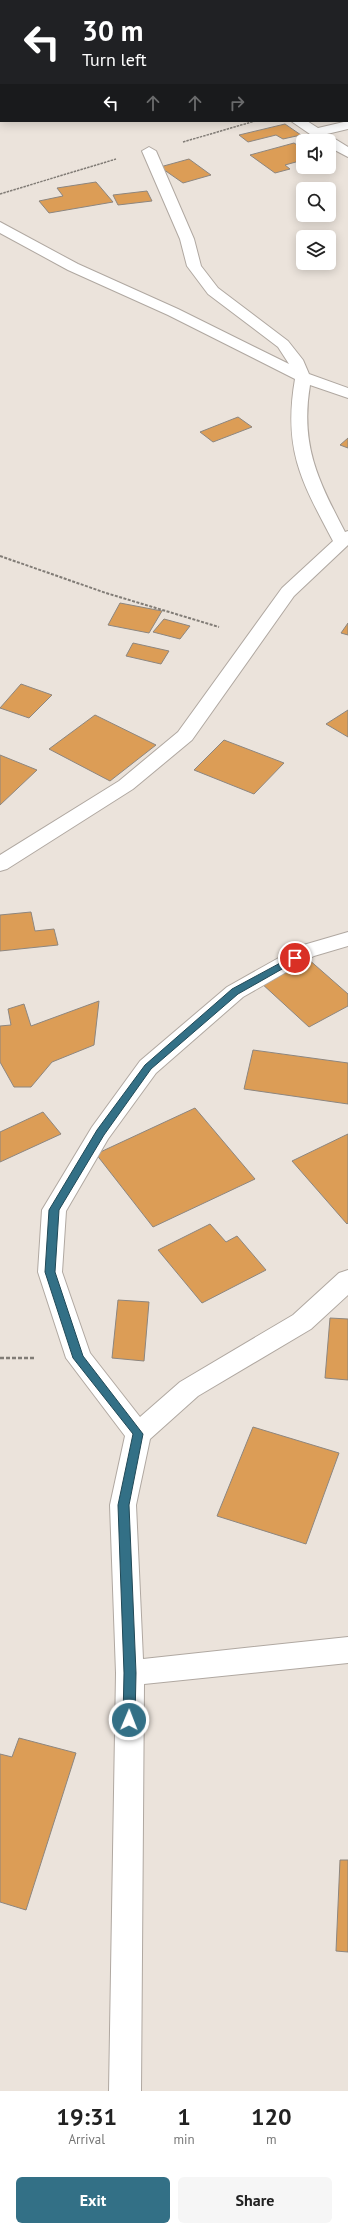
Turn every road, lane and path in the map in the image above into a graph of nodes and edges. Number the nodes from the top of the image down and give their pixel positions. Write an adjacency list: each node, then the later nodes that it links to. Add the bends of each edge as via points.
1 (300, 122): 3 (street)
2 (348, 125): 3 (street)
3 (317, 132): 5 (street)
4 (149, 151): 7 (street, via 187,239 194,266 214,291 283,344)
5 (348, 153)
6 (0, 226): 7 (street, via 73,267 173,312)
7 (303, 377): 8 (street); 9 (street, via 298,407 301,450 313,487)
8 (348, 393)
9 (345, 539): 11 (street, via 288,592)
10 (0, 556): 11 (path, via 106,593)
11 (254, 637): 12 (street, via 229,677 185,736 126,785)
12 (0, 864)
13 (348, 939): 15 (street, via 307,951 235,992 148,1067 100,1132 54,1210 50,1272 78,1358)
14 (348, 1280): 15 (street, via 302,1322 190,1389)
15 (138, 1434): 17 (street, via 123,1505)
16 (348, 1650): 17 (street)
17 (130, 1673): 18 (street)
18 (125, 2091)

